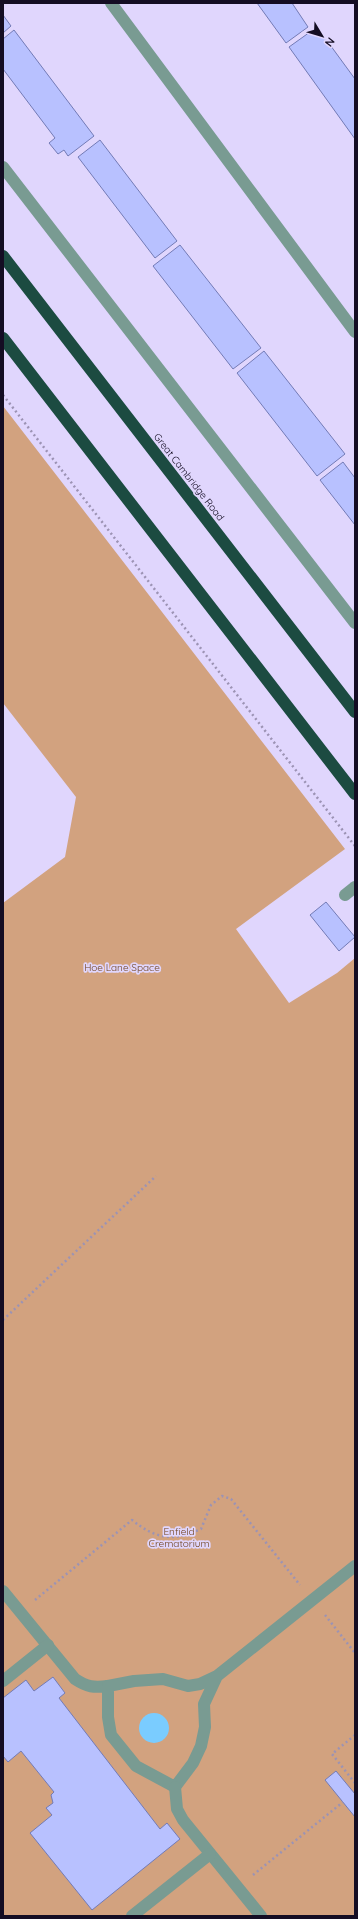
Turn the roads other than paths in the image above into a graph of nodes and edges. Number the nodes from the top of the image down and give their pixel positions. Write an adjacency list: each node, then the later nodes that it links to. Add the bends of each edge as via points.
1 (111, 3): 4 (street)
2 (3, 167): 6 (street)
3 (3, 256): 7 (highway, Great Cambridge Road)
4 (355, 332)
5 (3, 338): 8 (highway)
6 (355, 623)
7 (355, 712)
8 (355, 794)
9 (355, 887): 10 (street)
10 (345, 895)
11 (355, 1566): 14 (street)
12 (3, 1591): 13 (street)
13 (48, 1645): 15 (street); 16 (street, via 84,1685 95,1688)
14 (217, 1676): 16 (street, via 200,1684 188,1686 163,1679); 17 (street, via 204,1704 205,1727 201,1746)
15 (3, 1681)
16 (108, 1686): 17 (street, via 111,1735 136,1766)
17 (175, 1787): 18 (street, via 177,1810)
18 (210, 1854): 19 (street); 20 (street)
19 (132, 1916)
20 (261, 1916)

